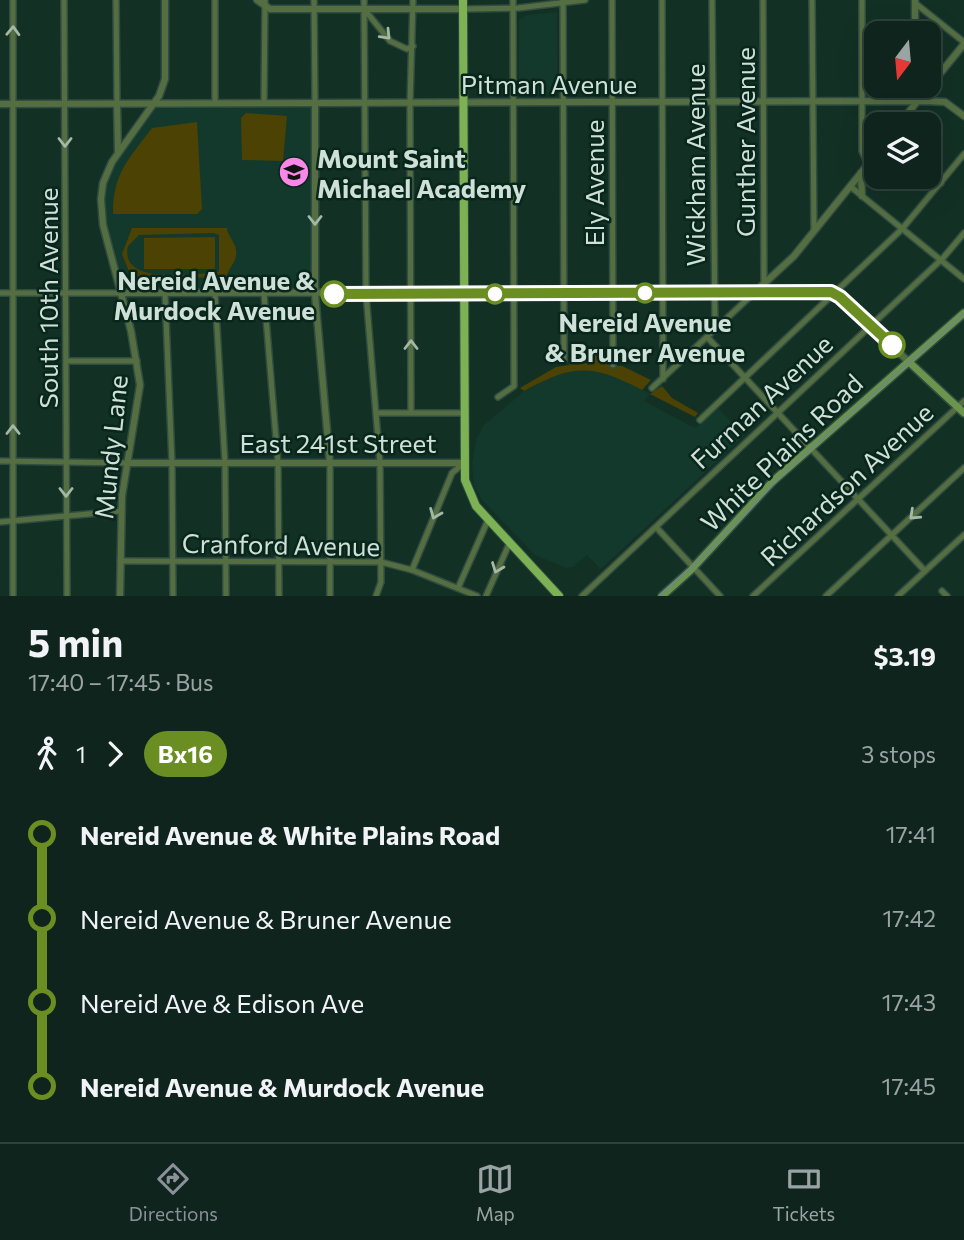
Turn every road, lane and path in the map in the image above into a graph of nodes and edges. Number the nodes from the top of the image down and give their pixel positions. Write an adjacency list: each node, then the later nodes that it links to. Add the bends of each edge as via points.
1 (13, 0): 50 (street, one-way to 1)
2 (64, 0): 39 (street, South 10th Avenue)
3 (116, 0): 40 (street)
4 (165, 0): 51 (street, Mundy Lane, via 166,69)
5 (215, 0): 41 (street)
6 (257, 0): 20 (street)
7 (314, 0): 24 (street)
8 (364, 0): 25 (street)
9 (413, 0): 22 (street)
10 (513, 0): 23 (street)
11 (585, 0): 19 (street)
12 (612, 0): 35 (street, Ely Avenue)
13 (662, 0): 36 (street)
14 (712, 0): 37 (street, Wickham Avenue)
15 (763, 0): 38 (street, Gunther Avenue)
16 (813, 0): 32 (street)
17 (862, 0): 33 (street)
18 (915, 1): 26 (street); 27 (street)
19 (563, 2): 23 (street); 48 (street)
20 (265, 3): 24 (street, via 270,9); 42 (street)
21 (463, 5): 22 (street); 23 (street); 46 (main road)
22 (413, 8): 25 (street); 28 (street)
23 (513, 8): 47 (street)
24 (314, 9): 25 (street); 43 (street)
25 (364, 9): 28 (street, one-way to 28, via 390,41 407,49); 44 (street)
26 (915, 21)
27 (964, 43): 29 (street)
28 (413, 46): 45 (street)
29 (942, 70)
30 (917, 98): 34 (street)
31 (920, 98): 34 (street)
32 (813, 101): 33 (street, Pitman Avenue); 38 (street, Pitman Avenue); 64 (street)
33 (862, 101): 34 (street, Pitman Avenue); 56 (street)
34 (918, 101): 52 (street); 53 (street, Pitman Avenue, via 945,102)
35 (612, 102): 36 (street, Pitman Avenue); 48 (street, Pitman Avenue); 76 (street, Ely Avenue)
36 (663, 102): 37 (street, Pitman Avenue); 77 (street)
37 (713, 102): 38 (street, Pitman Avenue); 78 (street, Wickham Avenue)
38 (763, 102): 68 (street, Gunther Avenue)
39 (65, 103): 40 (street, Pitman Avenue); 50 (street, Pitman Avenue); 72 (street, South 10th Avenue, one-way to 72)
40 (117, 103): 51 (street, Pitman Avenue); 54 (street)
41 (215, 103): 42 (street, Pitman Avenue); 51 (street, Pitman Avenue)
42 (264, 103): 43 (street, Pitman Avenue)
43 (315, 103): 44 (street, Pitman Avenue); 83 (street, one-way to 83)
44 (365, 103): 45 (street, Pitman Avenue); 84 (street)
45 (410, 103): 46 (street, Pitman Avenue); 85 (street)
46 (463, 103): 47 (street, Pitman Avenue); 86 (main road)
47 (513, 103): 48 (street, Pitman Avenue); 74 (street)
48 (563, 103): 75 (street)
49 (0, 104): 50 (street, Pitman Avenue)
50 (11, 104): 71 (street)
51 (153, 104): 54 (street, Mundy Lane)
52 (909, 112)
53 (964, 116)
54 (118, 153): 73 (street, Mundy Lane, via 105,176 100,206)
55 (964, 154): 59 (street)
56 (864, 156)
57 (864, 170): 58 (street)
58 (861, 173): 60 (street); 62 (street)
59 (941, 183)
60 (850, 187): 62 (street); 64 (street)
61 (936, 189): 63 (street)
62 (862, 196): 63 (street)
63 (902, 229): 66 (street); 79 (street)
64 (814, 233): 68 (street)
65 (964, 233): 66 (street, Furman Avenue)
66 (941, 260): 67 (street); 88 (street, Furman Avenue)
67 (964, 279)
68 (764, 285): 70 (street)
69 (0, 292): 71 (street)
70 (755, 292): 78 (street); 79 (street); 89 (street)
71 (13, 293): 72 (street); 109 (street, one-way to 71)
72 (65, 293): 73 (street); 92 (street, South 10th Avenue)
73 (121, 293): 80 (street); 93 (street, Mundy Lane)
74 (514, 293): 75 (street); 86 (street); 99 (street, via 514,386)
75 (564, 293): 76 (street); 91 (street)
76 (613, 293): 77 (street); 95 (street, Ely Avenue)
77 (663, 293): 78 (street); 97 (street)
78 (713, 293): 89 (street, Wickham Avenue)
79 (832, 293): 88 (street); 96 (street)
80 (165, 294): 81 (street); 112 (street)
81 (215, 294): 82 (street); 113 (street)
82 (264, 294): 83 (street); 114 (street)
83 (315, 294): 84 (street); 117 (street)
84 (366, 294): 85 (street); 102 (street)
85 (410, 294): 86 (street); 103 (street, one-way to 85)
86 (464, 294): 104 (main road)
87 (964, 313): 94 (main road, White Plains Road)
88 (870, 326): 94 (street); 105 (street, Furman Avenue)
89 (715, 331): 90 (street)
90 (708, 338): 96 (street); 97 (street)
91 (564, 360)
92 (67, 361): 93 (street); 110 (street, South 10th Avenue)
93 (137, 361): 111 (street, Mundy Lane, via 139,394)
94 (909, 362): 101 (main road); 107 (main road, White Plains Road)
95 (613, 365)
96 (744, 377): 105 (street); 106 (street)
97 (663, 379): 98 (street)
98 (652, 388)
99 (498, 397)
100 (964, 401): 101 (street, Richardson Avenue)
101 (961, 411): 119 (street, Richardson Avenue)
102 (376, 413): 103 (street); 115 (street)
103 (411, 413): 104 (street)
104 (464, 413): 116 (main road)
105 (777, 413): 107 (street); 125 (street, Furman Avenue)
106 (700, 420)
107 (810, 448): 119 (street); 135 (main road, White Plains Road, via 761,493)
108 (0, 461): 109 (street)
109 (13, 461): 110 (street); 123 (street)
110 (67, 461): 111 (street); 121 (street, South 10th Avenue, one-way to 121)
111 (127, 463): 112 (street, East 241st Street); 120 (street, Mundy Lane)
112 (172, 463): 113 (street, East 241st Street); 130 (street)
113 (225, 463): 114 (street, East 241st Street); 131 (street)
114 (278, 463): 117 (street, East 241st Street); 132 (street)
115 (380, 463): 116 (street, East 241st Street); 117 (street, East 241st Street); 134 (street)
116 (464, 463): 122 (main road, East 241st Street, via 470,495); 136 (street, one-way to 136, via 452,473)
117 (330, 464): 133 (street)
118 (964, 468): 127 (street, one-way to 127)
119 (859, 499): 127 (street); 153 (street, Richardson Avenue)
120 (121, 512): 121 (street); 129 (street, Mundy Lane)
121 (66, 516): 123 (street); 141 (street, South 10th Avenue)
122 (488, 520): 128 (main road, East 241st Street); 138 (street)
123 (14, 521): 124 (street); 140 (street)
124 (0, 522)
125 (656, 527): 135 (street); 150 (street, Furman Avenue)
126 (964, 535): 137 (street)
127 (892, 536): 137 (street); 154 (street)
128 (510, 542): 148 (street, one-way to 148); 149 (main road, East 241st Street)
129 (120, 561): 130 (street, Cranford Avenue); 142 (street, Mundy Lane)
130 (173, 562): 131 (street, Cranford Avenue); 143 (street)
131 (226, 562): 132 (street, Cranford Avenue); 139 (street)
132 (279, 562): 133 (street, Cranford Avenue); 144 (street)
133 (330, 562): 134 (street, Cranford Avenue); 145 (street)
134 (381, 562): 136 (street, Cranford Avenue); 146 (street)
135 (694, 567): 151 (main road, White Plains Road); 152 (street)
136 (412, 570): 138 (street, Cranford Avenue)
137 (925, 571): 155 (street)
138 (458, 588): 147 (street, Cranford Avenue)
139 (226, 595)
140 (13, 596)
141 (67, 596)
142 (120, 596)
143 (173, 596)
144 (279, 596)
145 (330, 596)
146 (376, 596)
147 (477, 596)
148 (486, 596)
149 (559, 596)
150 (582, 596)
151 (662, 596)
152 (720, 596)
153 (753, 596)
154 (826, 596)
155 (898, 596)

